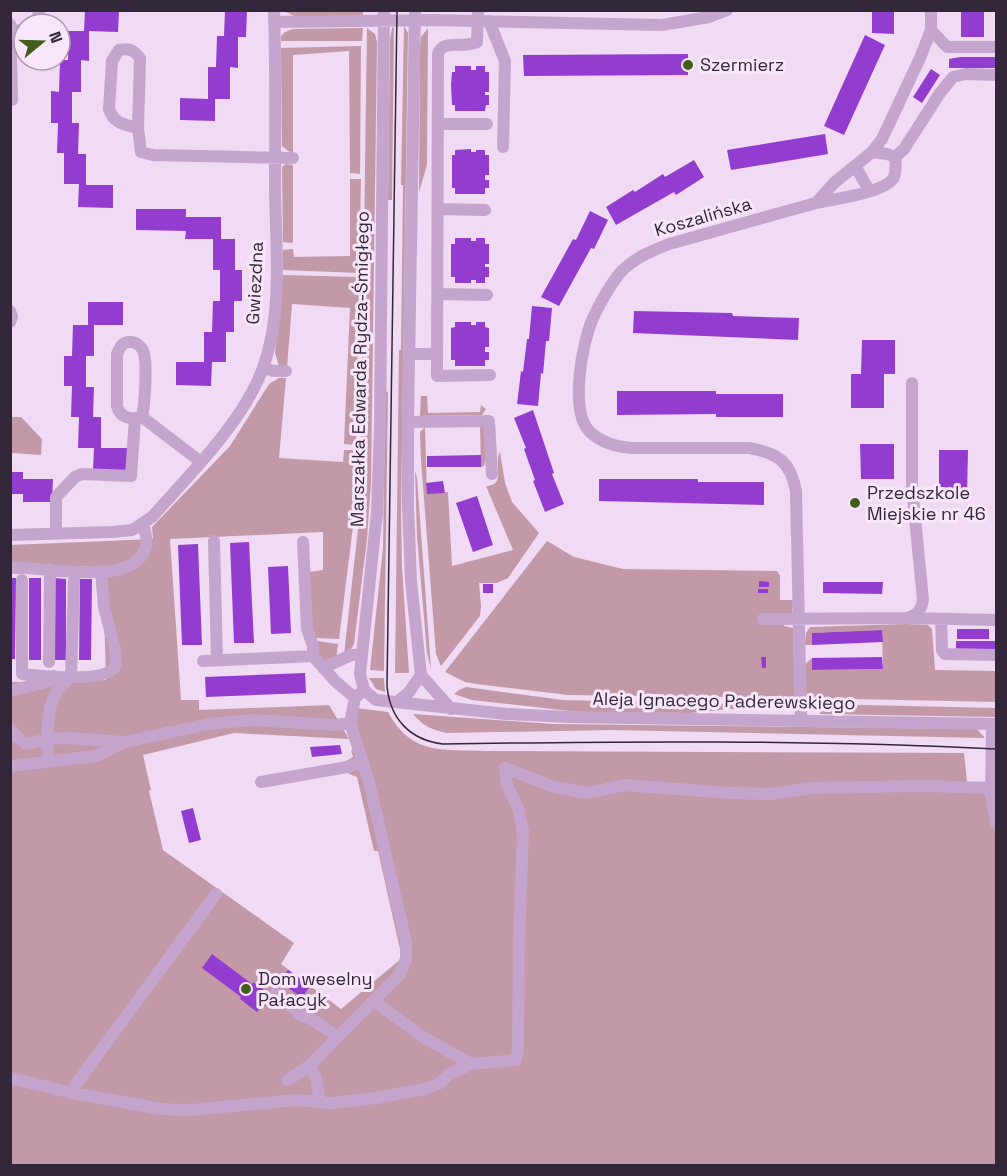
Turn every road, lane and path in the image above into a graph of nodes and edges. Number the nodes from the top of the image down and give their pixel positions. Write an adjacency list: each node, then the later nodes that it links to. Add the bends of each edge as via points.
1 (727, 10): 6 (street, via 662,25)
2 (931, 10): 8 (street)
3 (384, 15): 4 (street); 5 (street); 55 (street, Marszałka Edwarda Rydza-Śmigłego, via 380,426 377,512)
4 (415, 15): 6 (street); 30 (street)
5 (274, 16): 18 (street, Gwiezdna)
6 (482, 17): 13 (street, via 477,42 440,49); 16 (street, via 505,61)
7 (10, 24): 9 (street)
8 (931, 30): 10 (street, via 947,47); 17 (street, via 882,139)
9 (11, 31): 12 (street)
10 (996, 47)
11 (996, 75): 19 (street, via 953,77)
12 (12, 100)
13 (438, 124): 14 (street); 24 (street)
14 (487, 124)
15 (138, 128): 15 (street, via 140,58 125,48 112,61 109,109 117,122); 18 (street, via 141,152 153,155)
16 (503, 147)
17 (872, 152): 19 (street); 21 (street)
18 (275, 156): 20 (street); 32 (street, Gwiezdna, via 274,320)
19 (896, 157): 22 (street, via 893,178)
20 (293, 158)
21 (855, 166): 22 (street); 23 (street)
22 (869, 190): 23 (street, Koszalińska)
23 (816, 203): 52 (street, Koszalińska, via 669,244 649,252 621,272 593,319 577,401 590,432 618,447 749,448 781,458 790,469 796,491)
24 (438, 209): 25 (street); 26 (street)
25 (485, 210)
26 (438, 294): 27 (street); 31 (street)
27 (487, 295)
28 (10, 311): 29 (street)
29 (10, 322)
30 (410, 354): 31 (street); 37 (street)
31 (437, 354): 34 (street, via 437,376)
32 (263, 367): 33 (street); 38 (street, Gwiezdna, via 247,402)
33 (286, 372)
34 (490, 375)
35 (912, 383): 50 (street, via 912,488 923,600 917,615)
36 (138, 417): 36 (street, via 144,407 144,354 135,342 126,342 117,354 117,406 123,417); 38 (street); 41 (street, via 131,476 75,477 56,497)
37 (408, 422): 39 (street, via 489,420); 62 (street, via 411,571)
38 (201, 462): 40 (street, Gwiezdna)
39 (492, 474)
40 (143, 524): 41 (street, Gwiezdna, via 132,530); 47 (street, via 146,546 142,556 118,571)
41 (57, 533): 42 (street, Gwiezdna)
42 (10, 535)
43 (214, 541): 58 (street)
44 (303, 542): 57 (street, via 307,629)
45 (10, 568): 46 (street)
46 (50, 569): 47 (street); 60 (street)
47 (101, 572): 64 (street, via 116,665 110,673)
48 (22, 580): 63 (street, via 22,674)
49 (75, 580): 64 (street)
50 (907, 618): 52 (street); 53 (street)
51 (763, 619): 52 (street)
52 (800, 619): 69 (street, Koszalińska)
53 (941, 619): 54 (street); 56 (street, via 945,654)
54 (996, 620)
55 (362, 655): 61 (street, via 351,655); 66 (street, Marszałka Edwarda Rydza-Śmigłego)
56 (996, 655)
57 (313, 656): 58 (street); 61 (street)
58 (217, 660): 59 (street)
59 (203, 661)
60 (49, 662)
61 (323, 668): 66 (street)
62 (421, 675): 67 (street); 68 (street)
63 (53, 676): 64 (street); 65 (street, via 50,681)
64 (71, 676): 73 (street, via 52,703)
65 (10, 691)
66 (359, 694): 67 (street); 70 (street, Marszałka Edwarda Rydza-Śmigłego)
67 (397, 702): 68 (street)
68 (451, 709): 69 (street, Aleja Ignacego Paderewskiego, via 570,717)
69 (801, 720): 71 (street, Aleja Ignacego Paderewskiego)
70 (350, 723): 74 (street, via 253,720 209,724); 76 (street)
71 (994, 724): 78 (street)
72 (10, 728): 73 (street, via 26,744)
73 (48, 739): 74 (street); 75 (street)
74 (124, 742): 75 (street, via 96,756)
75 (48, 761): 77 (street)
76 (363, 762): 79 (street); 84 (street, via 406,942 406,959 400,974)
77 (10, 766)
78 (994, 768): 80 (street)
79 (261, 782)
80 (991, 789): 81 (street); 86 (street, via 812,788 770,794 625,784 587,793 554,787 505,768 523,831 518,1049 516,1060)
81 (996, 823)
82 (216, 894): 90 (street)
83 (276, 993): 85 (street, via 302,1016)
84 (374, 1001): 85 (street); 86 (street, via 423,1037)
85 (338, 1037): 87 (street)
86 (471, 1064): 91 (street, via 428,1088 377,1098)
87 (309, 1066): 89 (street); 91 (street, via 316,1078)
88 (10, 1078): 90 (street)
89 (288, 1080)
90 (73, 1093): 91 (street, via 190,1110)
91 (320, 1101)

